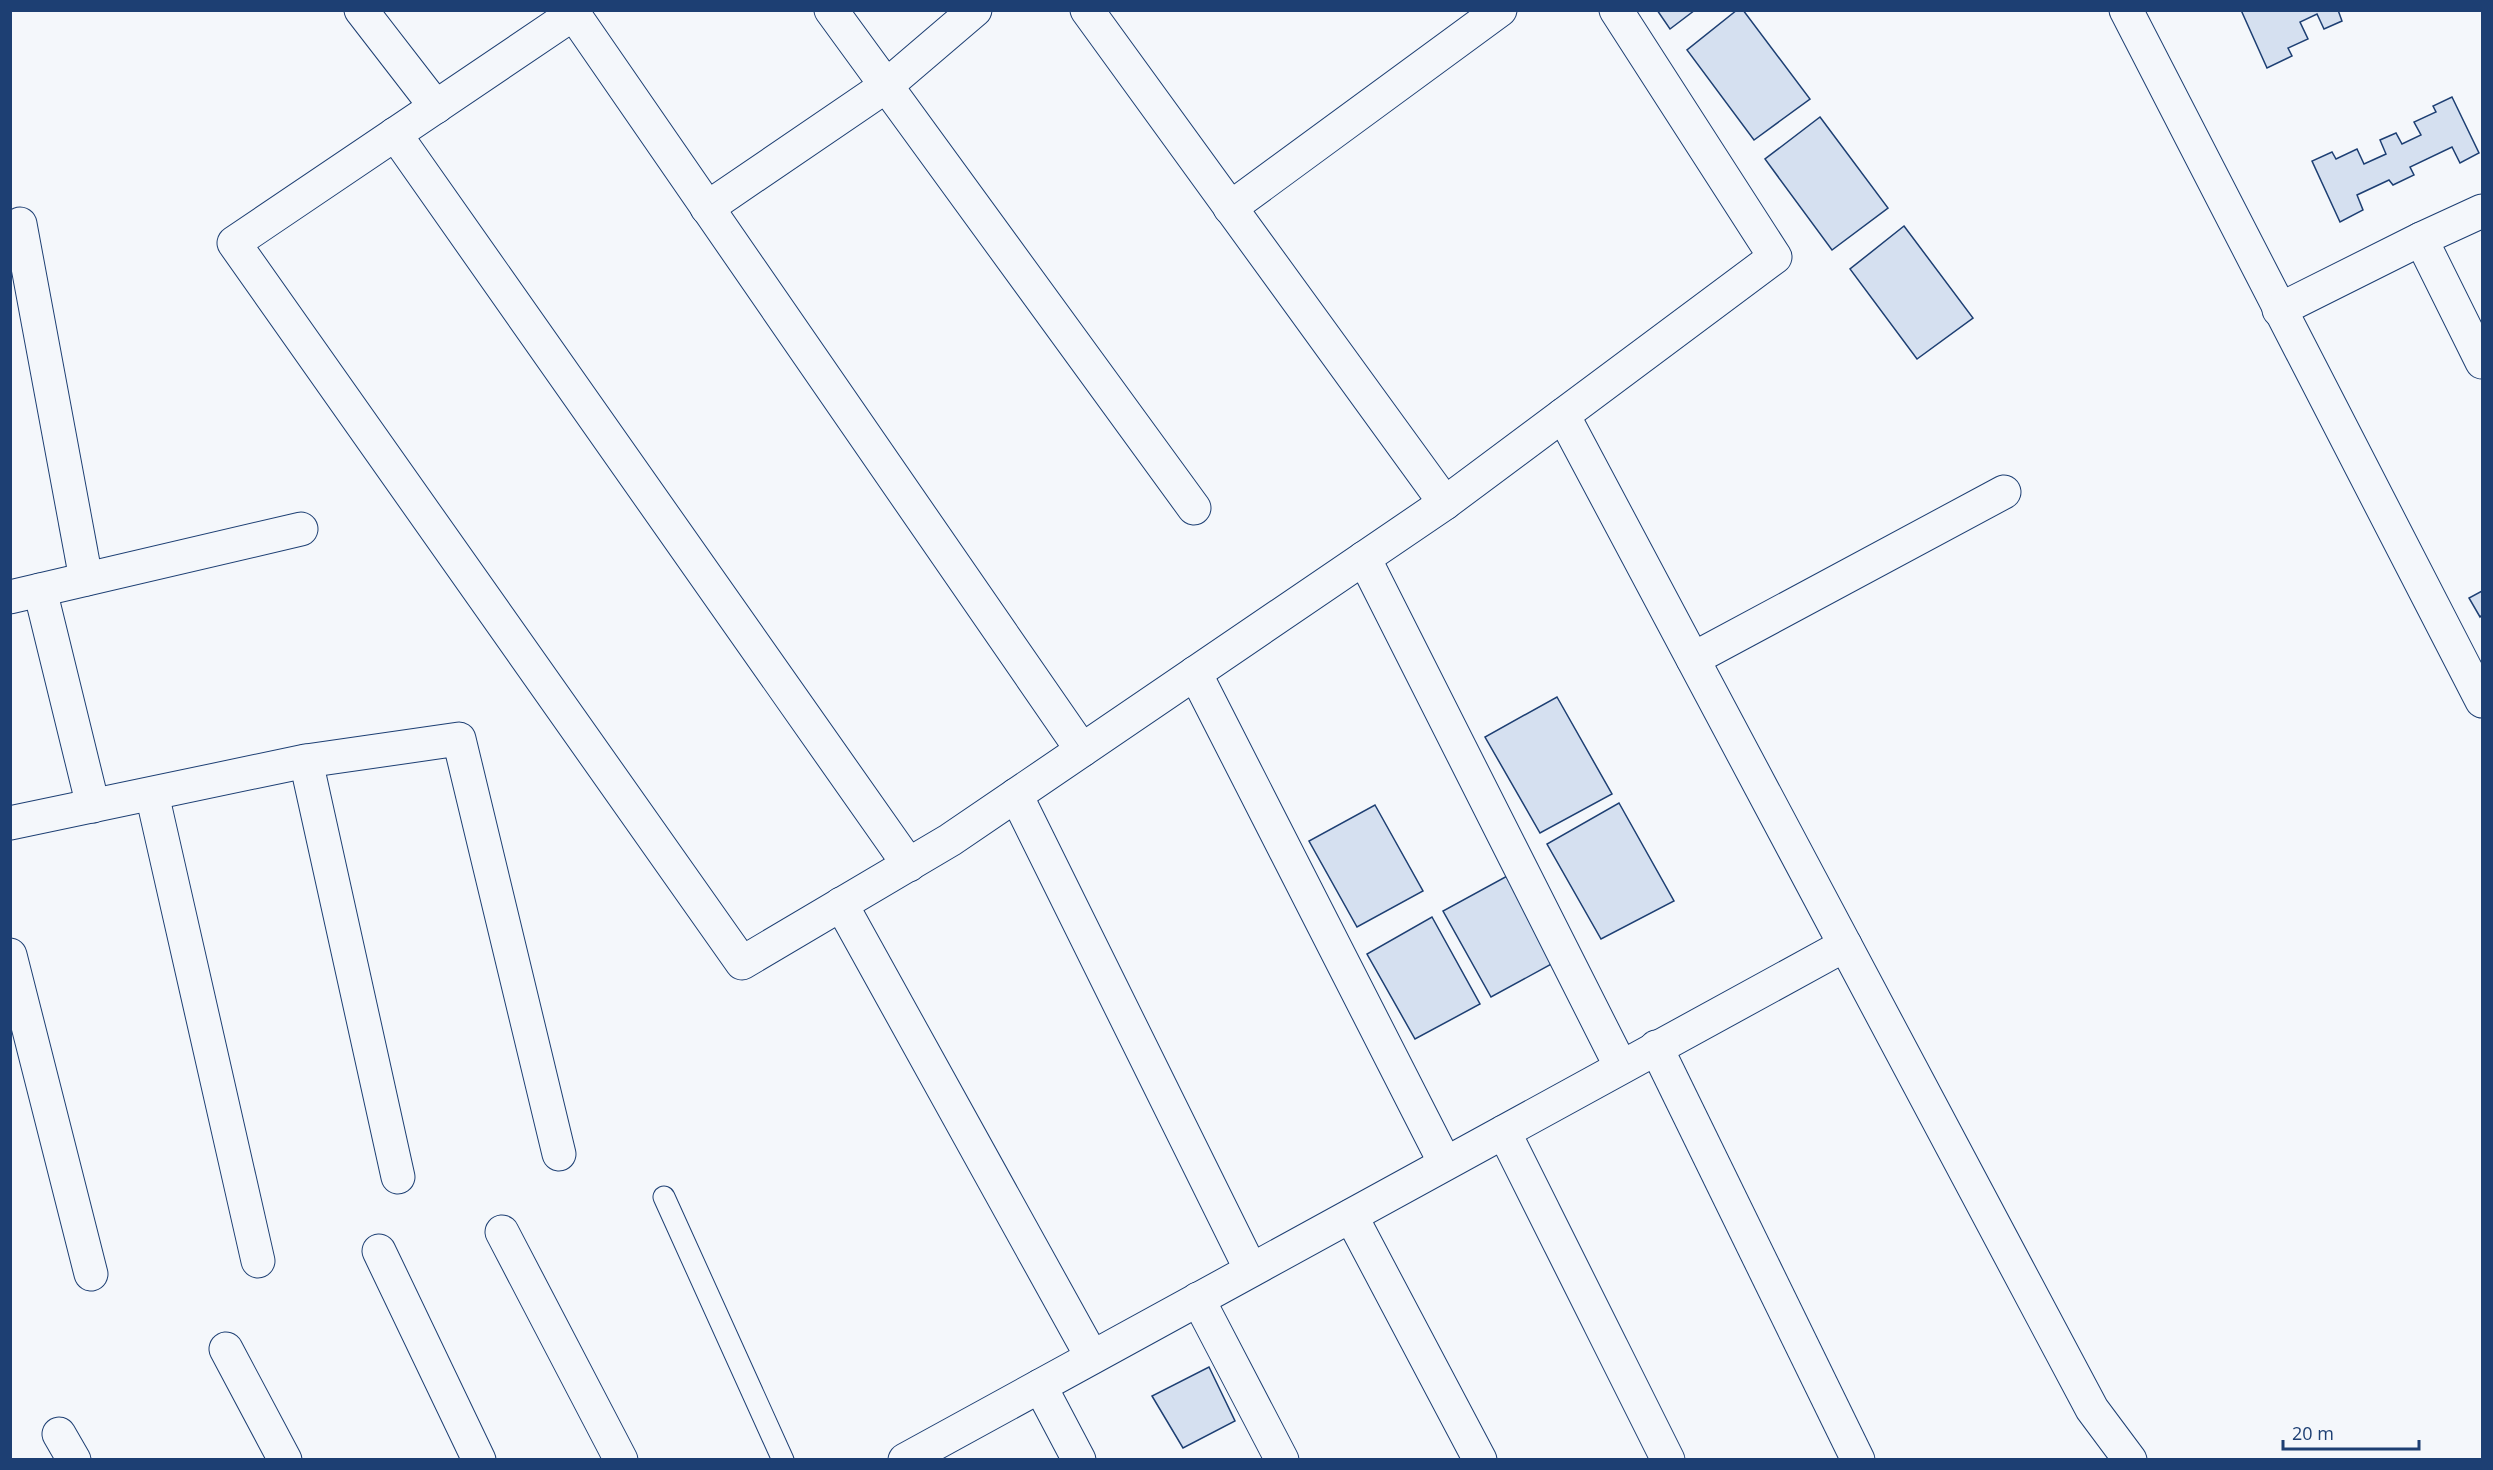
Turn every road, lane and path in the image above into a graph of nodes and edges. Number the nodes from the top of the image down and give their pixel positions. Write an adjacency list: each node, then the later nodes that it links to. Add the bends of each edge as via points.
1 (361, 10): 10 (street)
2 (831, 10): 9 (street)
3 (975, 10): 9 (street)
4 (1088, 10): 13 (street)
5 (1500, 10): 13 (street)
6 (1616, 10): 19 (street, via 1774,257)
7 (2126, 10): 17 (street)
8 (572, 12): 10 (street); 12 (street)
9 (886, 86): 12 (street); 22 (street)
10 (436, 107): 11 (street)
11 (395, 134): 36 (street); 37 (street, via 234,243 742,963)
12 (707, 208): 30 (street)
13 (1230, 208): 21 (street)
14 (2482, 211): 16 (street)
15 (20, 224): 25 (street)
16 (2421, 238): 17 (street); 18 (street)
17 (2279, 310): 29 (street)
18 (2482, 362)
19 (1563, 415): 21 (street); 27 (street)
20 (2004, 492): 27 (street)
21 (1445, 503): 24 (street)
22 (1194, 508)
23 (301, 529): 25 (street)
24 (1364, 558): 28 (street); 41 (street)
25 (86, 579): 26 (street)
26 (26, 594): 34 (street)
27 (1693, 659): 38 (street)
28 (1195, 673): 30 (street); 44 (street)
29 (2482, 701)
30 (1082, 750): 33 (street)
31 (306, 761): 32 (street); 43 (street, via 459,739); 45 (street)
32 (152, 794): 34 (street); 50 (street)
33 (1016, 795): 36 (street); 51 (street)
34 (93, 806): 35 (street)
35 (10, 823)
36 (909, 865): 37 (street)
37 (841, 904): 55 (street)
38 (1845, 945): 40 (street); 67 (street, via 2092,1409)
39 (10, 955): 52 (street)
40 (1656, 1047): 41 (street); 66 (street)
41 (1621, 1067): 42 (street)
42 (1504, 1132): 44 (street); 65 (street)
43 (559, 1154)
44 (1445, 1163): 47 (street)
45 (398, 1177)
46 (664, 1197): 60 (lane)
47 (1351, 1216): 51 (street); 64 (street)
48 (502, 1232): 59 (street)
49 (379, 1251): 58 (street)
50 (258, 1262)
51 (1251, 1270): 53 (street)
52 (91, 1274)
53 (1198, 1299): 55 (street); 63 (street)
54 (226, 1349): 57 (street)
55 (1092, 1357): 56 (street)
56 (1040, 1386): 61 (street); 62 (street)
57 (285, 1460)
58 (479, 1460)
59 (621, 1460)
60 (783, 1460)
61 (905, 1460)
62 (1079, 1460)
63 (1282, 1460)
64 (1480, 1460)
65 (1668, 1460)
66 (1858, 1460)
67 (2130, 1460)

